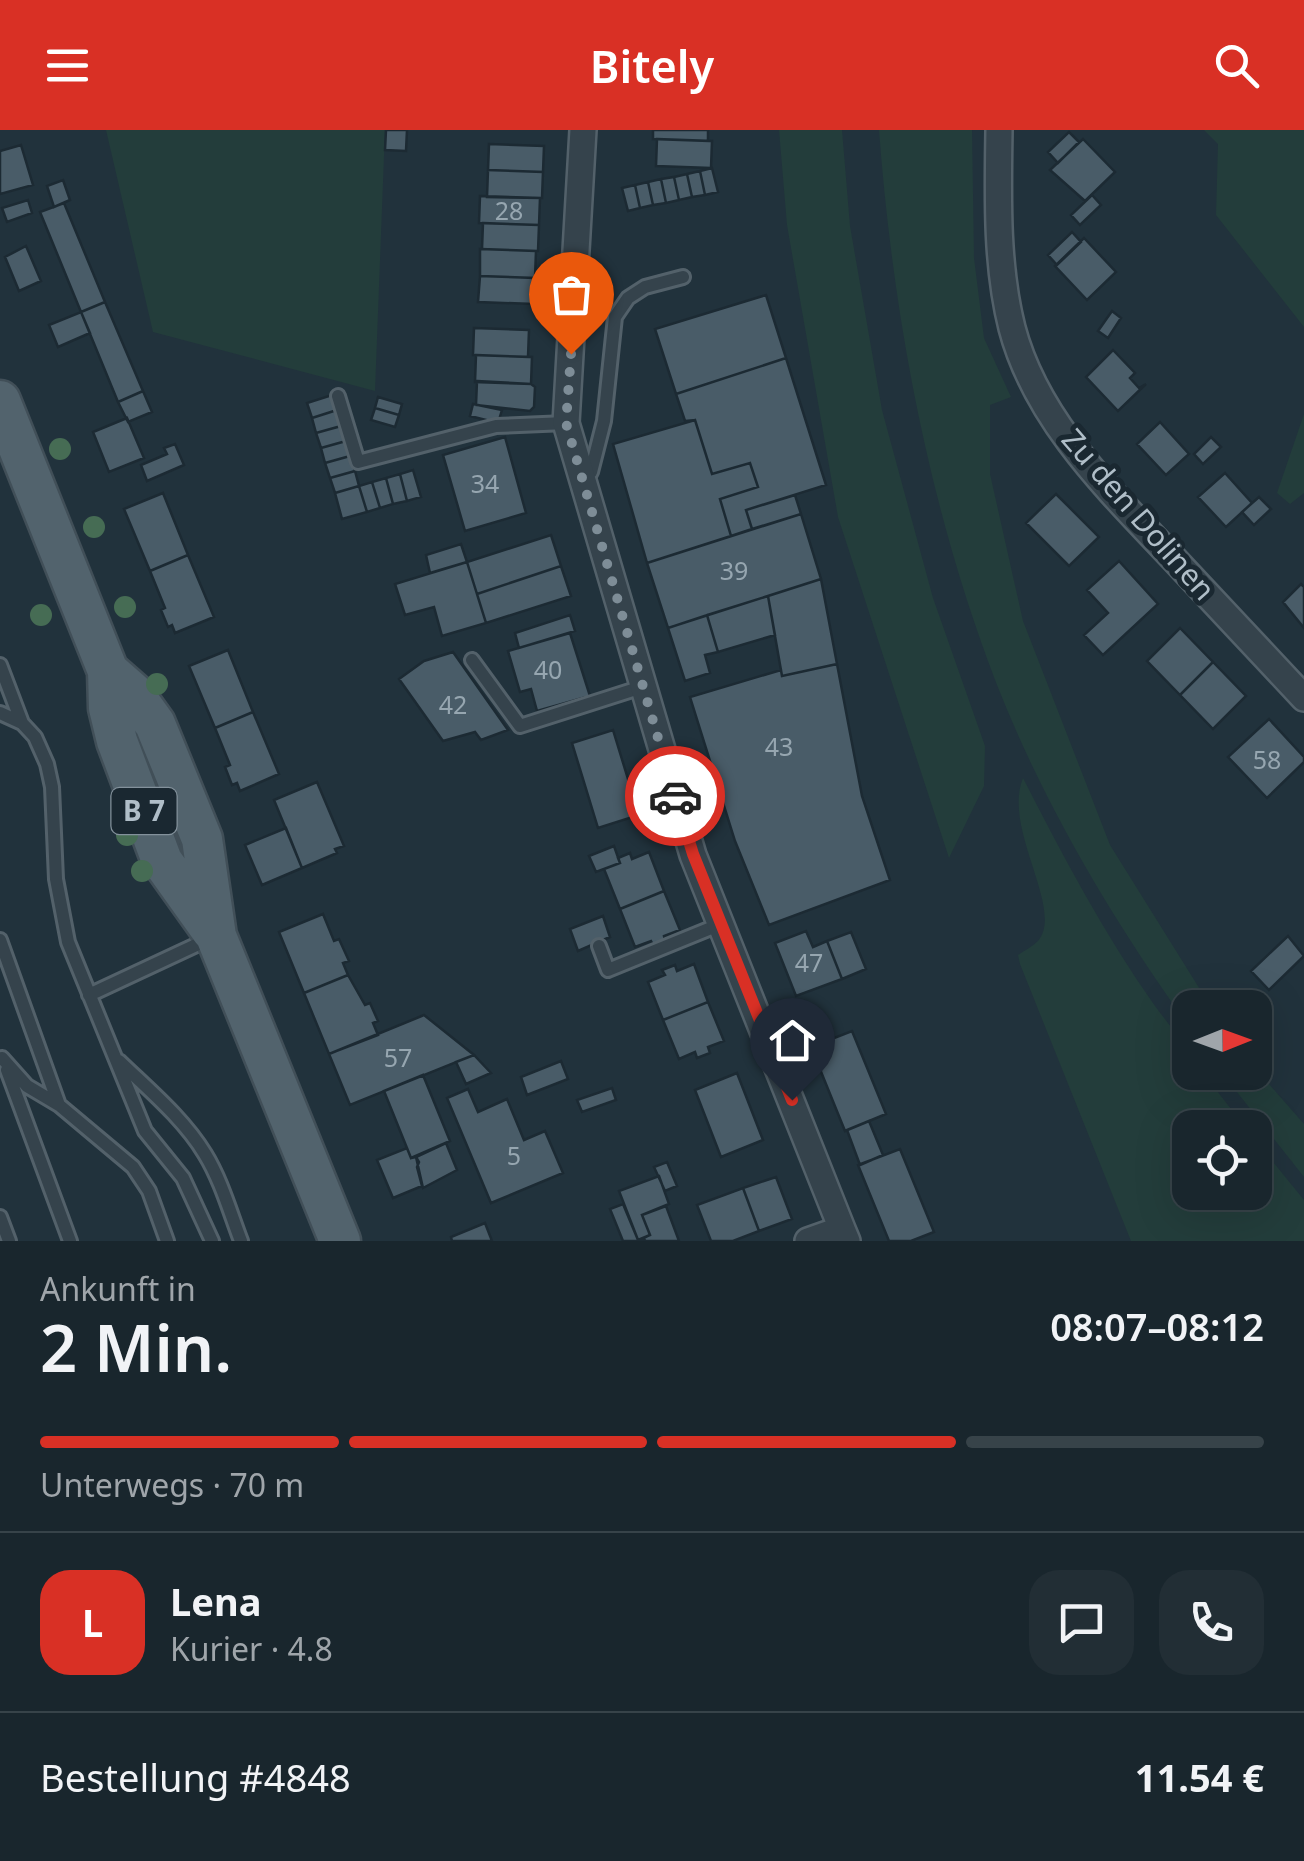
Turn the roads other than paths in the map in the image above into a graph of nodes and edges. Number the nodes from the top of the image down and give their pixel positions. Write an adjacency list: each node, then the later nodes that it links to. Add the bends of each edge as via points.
1 (583, 130): 6 (street)
2 (999, 130): 11 (street, Zu den Dolinen, via 1002,282 1028,374 1102,482)
3 (682, 277): 7 (lane, via 644,286 615,317 604,421 590,472)
4 (338, 396): 6 (lane, via 358,462 496,426)
5 (0, 400): 15 (main road, B 7, via 108,671 154,724 202,840)
6 (566, 423): 7 (street)
7 (581, 477): 10 (street)
8 (472, 660): 10 (lane, via 520,726)
9 (0, 665): 13 (lane)
10 (642, 687): 14 (street)
11 (1304, 698)
12 (0, 714): 13 (lane)
13 (22, 723): 18 (lane, via 47,764 62,920)
14 (721, 924): 17 (lane, via 608,970); 23 (street)
15 (216, 936): 18 (lane); 29 (main road, B 7)
16 (0, 940): 21 (lane)
17 (599, 946)
18 (89, 995): 20 (lane)
19 (1, 1055): 21 (lane, via 27,1086); 25 (lane)
20 (114, 1056): 27 (lane, via 144,1131 182,1178); 28 (lane, via 205,1154)
21 (60, 1104): 26 (lane, via 133,1168)
22 (0, 1217): 24 (lane)
23 (844, 1235): 30 (street)
24 (9, 1241)
25 (70, 1241)
26 (167, 1241)
27 (212, 1241)
28 (242, 1241)
29 (340, 1241)
30 (808, 1241)

